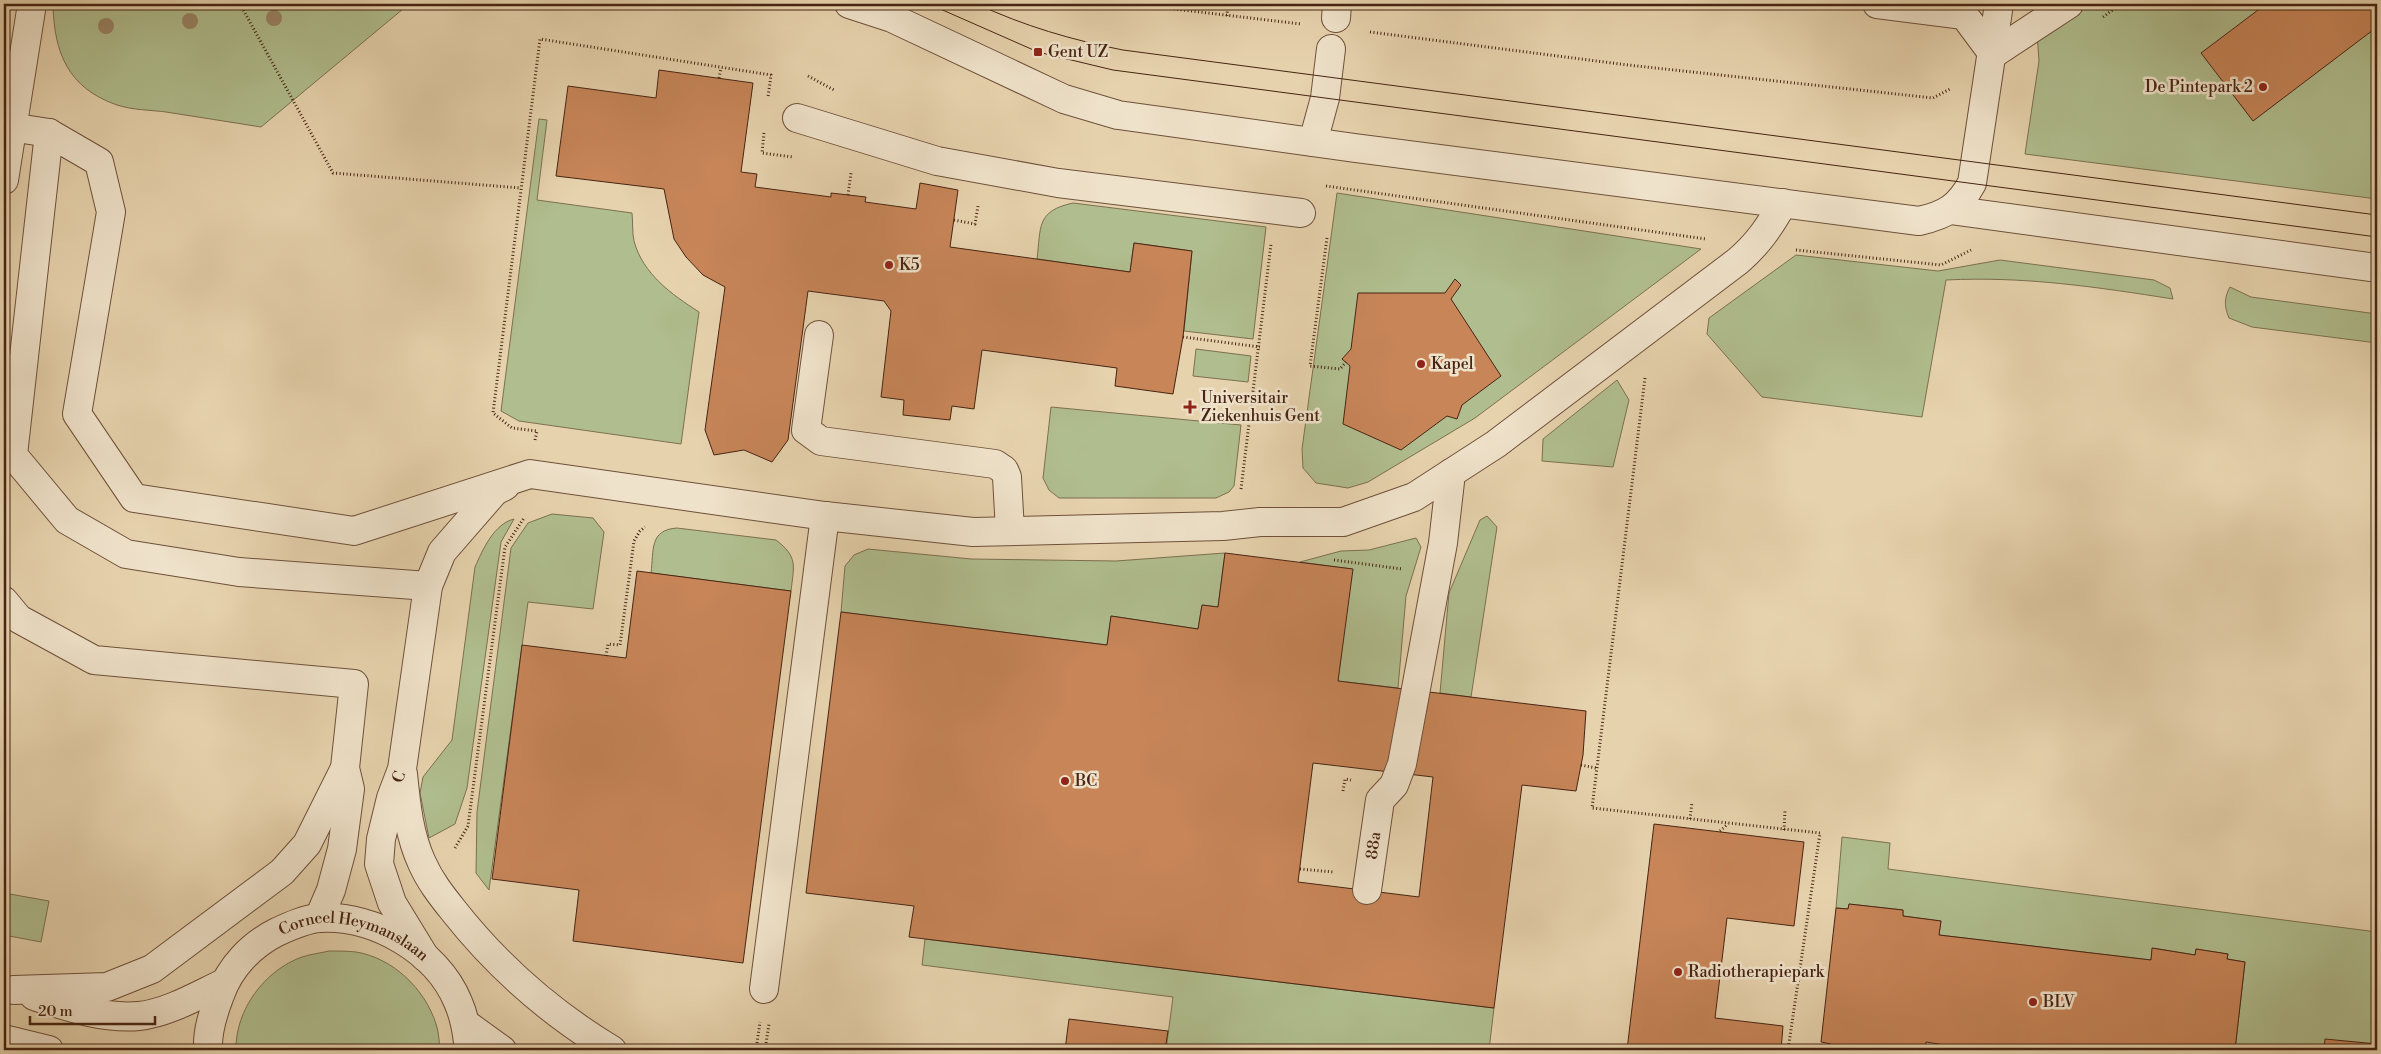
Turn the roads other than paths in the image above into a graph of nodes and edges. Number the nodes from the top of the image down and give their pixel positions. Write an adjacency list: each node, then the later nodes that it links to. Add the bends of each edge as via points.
1 (32, 4): 9 (street)
2 (849, 4): 11 (street, via 892,18 1064,100 1118,115)
3 (1877, 4): 7 (street, via 1964,15)
4 (1999, 4): 7 (street)
5 (2069, 4): 7 (street)
6 (1331, 50): 11 (street, via 1325,98)
7 (1993, 54): 14 (street, via 1972,183 1964,198)
8 (797, 118): 15 (street, via 937,161 1058,183)
9 (8, 127): 10 (street); 12 (street)
10 (49, 133): 19 (street, via 99,162 111,212 77,414 134,498 354,531); 22 (street, via 13,454 67,520 126,554 238,572)
11 (1313, 142): 13 (street)
12 (4, 180)
13 (1783, 203): 14 (street, via 1919,221 1938,217); 18 (street, via 1756,246 1496,444)
14 (1950, 210): 16 (street)
15 (1288, 211)
16 (2377, 268)
17 (819, 335): 21 (street, via 806,430 821,441 995,464 1004,470 1007,477)
18 (1451, 473): 21 (street, via 1414,497 1343,522); 26 (street, 88a, via 1443,543 1402,764 1394,785 1380,800)
19 (530, 474): 20 (street); 22 (street, C, via 495,491 459,530 442,552)
20 (825, 516): 21 (street, via 973,532); 31 (street)
21 (1010, 531)
22 (428, 586): 25 (street, C)
23 (4, 601): 24 (street, via 19,619 94,660 354,684)
24 (345, 768): 27 (street, via 350,789 342,849 331,890); 30 (street, via 308,844 282,872 152,969 107,987)
25 (402, 769): 28 (street, C, via 390,798 379,864 392,903); 38 (street, via 407,813 421,862 432,882 472,935 521,983 583,1033)
26 (1367, 890)
27 (319, 918): 28 (street, Corneel Heymanslaan, via 348,919 375,926); 29 (street, Corneel Heymanslaan, via 291,925 265,938 242,957)
28 (425, 957): 32 (street, Corneel Heymanslaan, via 458,1000)
29 (224, 983): 30 (street, via 172,1007 140,1016 111,1016 76,1009); 35 (street, Corneel Heymanslaan, via 213,1013)
30 (9, 989)
31 (764, 989)
32 (466, 1024): 36 (street, Corneel Heymanslaan); 37 (street)
33 (4, 1039): 34 (street)
34 (50, 1050)
35 (208, 1050)
36 (469, 1050)
37 (502, 1050)
38 (612, 1050)

